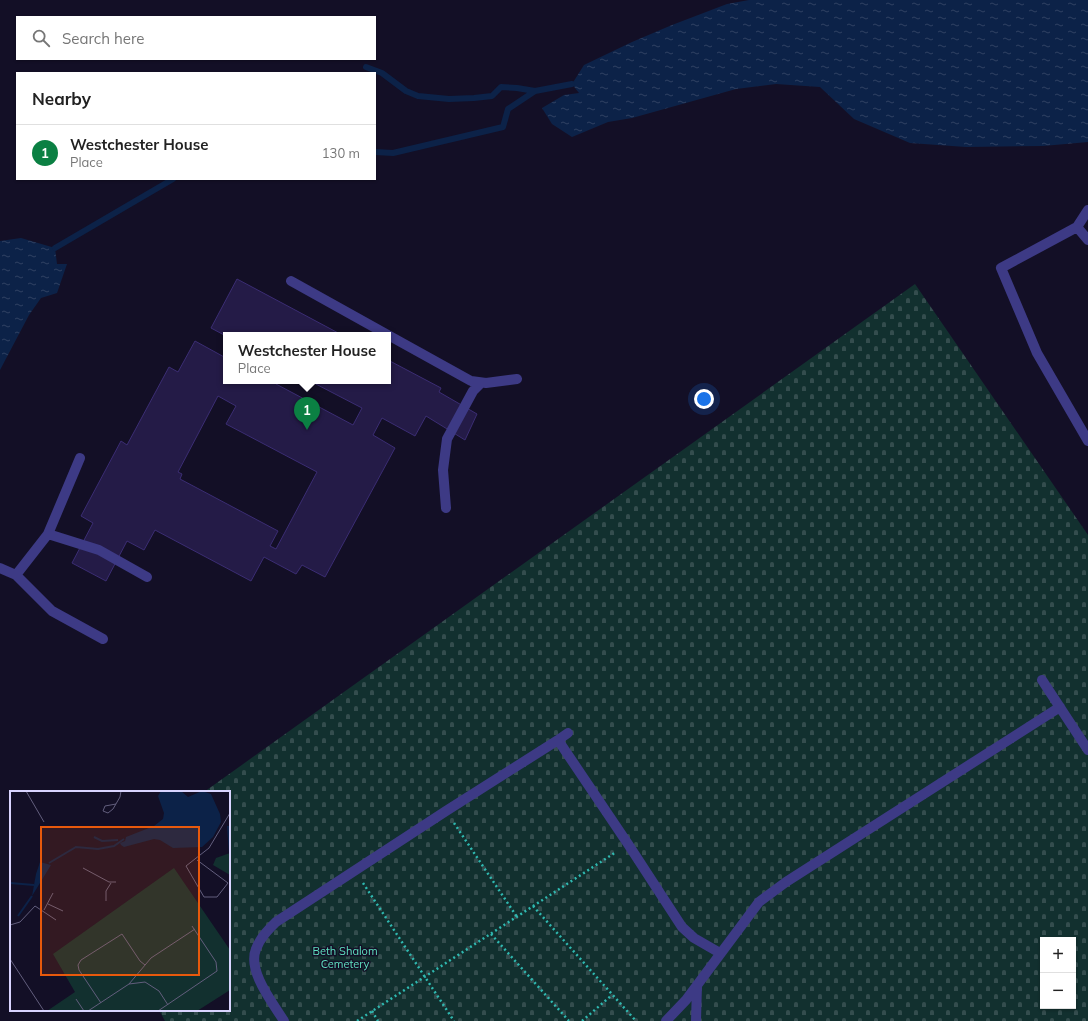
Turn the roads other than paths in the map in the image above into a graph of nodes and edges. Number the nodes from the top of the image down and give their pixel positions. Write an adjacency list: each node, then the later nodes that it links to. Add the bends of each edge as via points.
1 (1088, 210): 2 (lane)
2 (1077, 227): 3 (lane); 9 (lane, via 1001,268 1037,353)
3 (1088, 240)
4 (291, 281): 5 (lane)
5 (383, 332)
6 (391, 337): 8 (lane, via 471,381)
7 (517, 379): 8 (lane)
8 (481, 383): 11 (lane, via 473,391 448,439 443,470)
9 (1088, 441)
10 (80, 458): 12 (lane)
11 (446, 508)
12 (48, 534): 14 (lane); 15 (lane, via 99,550)
13 (0, 568): 14 (lane)
14 (16, 575): 16 (lane, via 52,611)
15 (147, 577)
16 (103, 639)
17 (1042, 680): 18 (lane)
18 (1060, 707): 21 (lane); 22 (lane, via 786,882 759,902)
19 (568, 733): 20 (lane)
20 (558, 740): 22 (lane, via 682,927 694,938); 24 (lane, via 276,922 264,934 255,950 255,969 261,985)
21 (1088, 750)
22 (720, 953): 23 (lane)
23 (697, 985): 25 (lane); 26 (lane)
24 (284, 1021)
25 (666, 1021)
26 (696, 1021)

